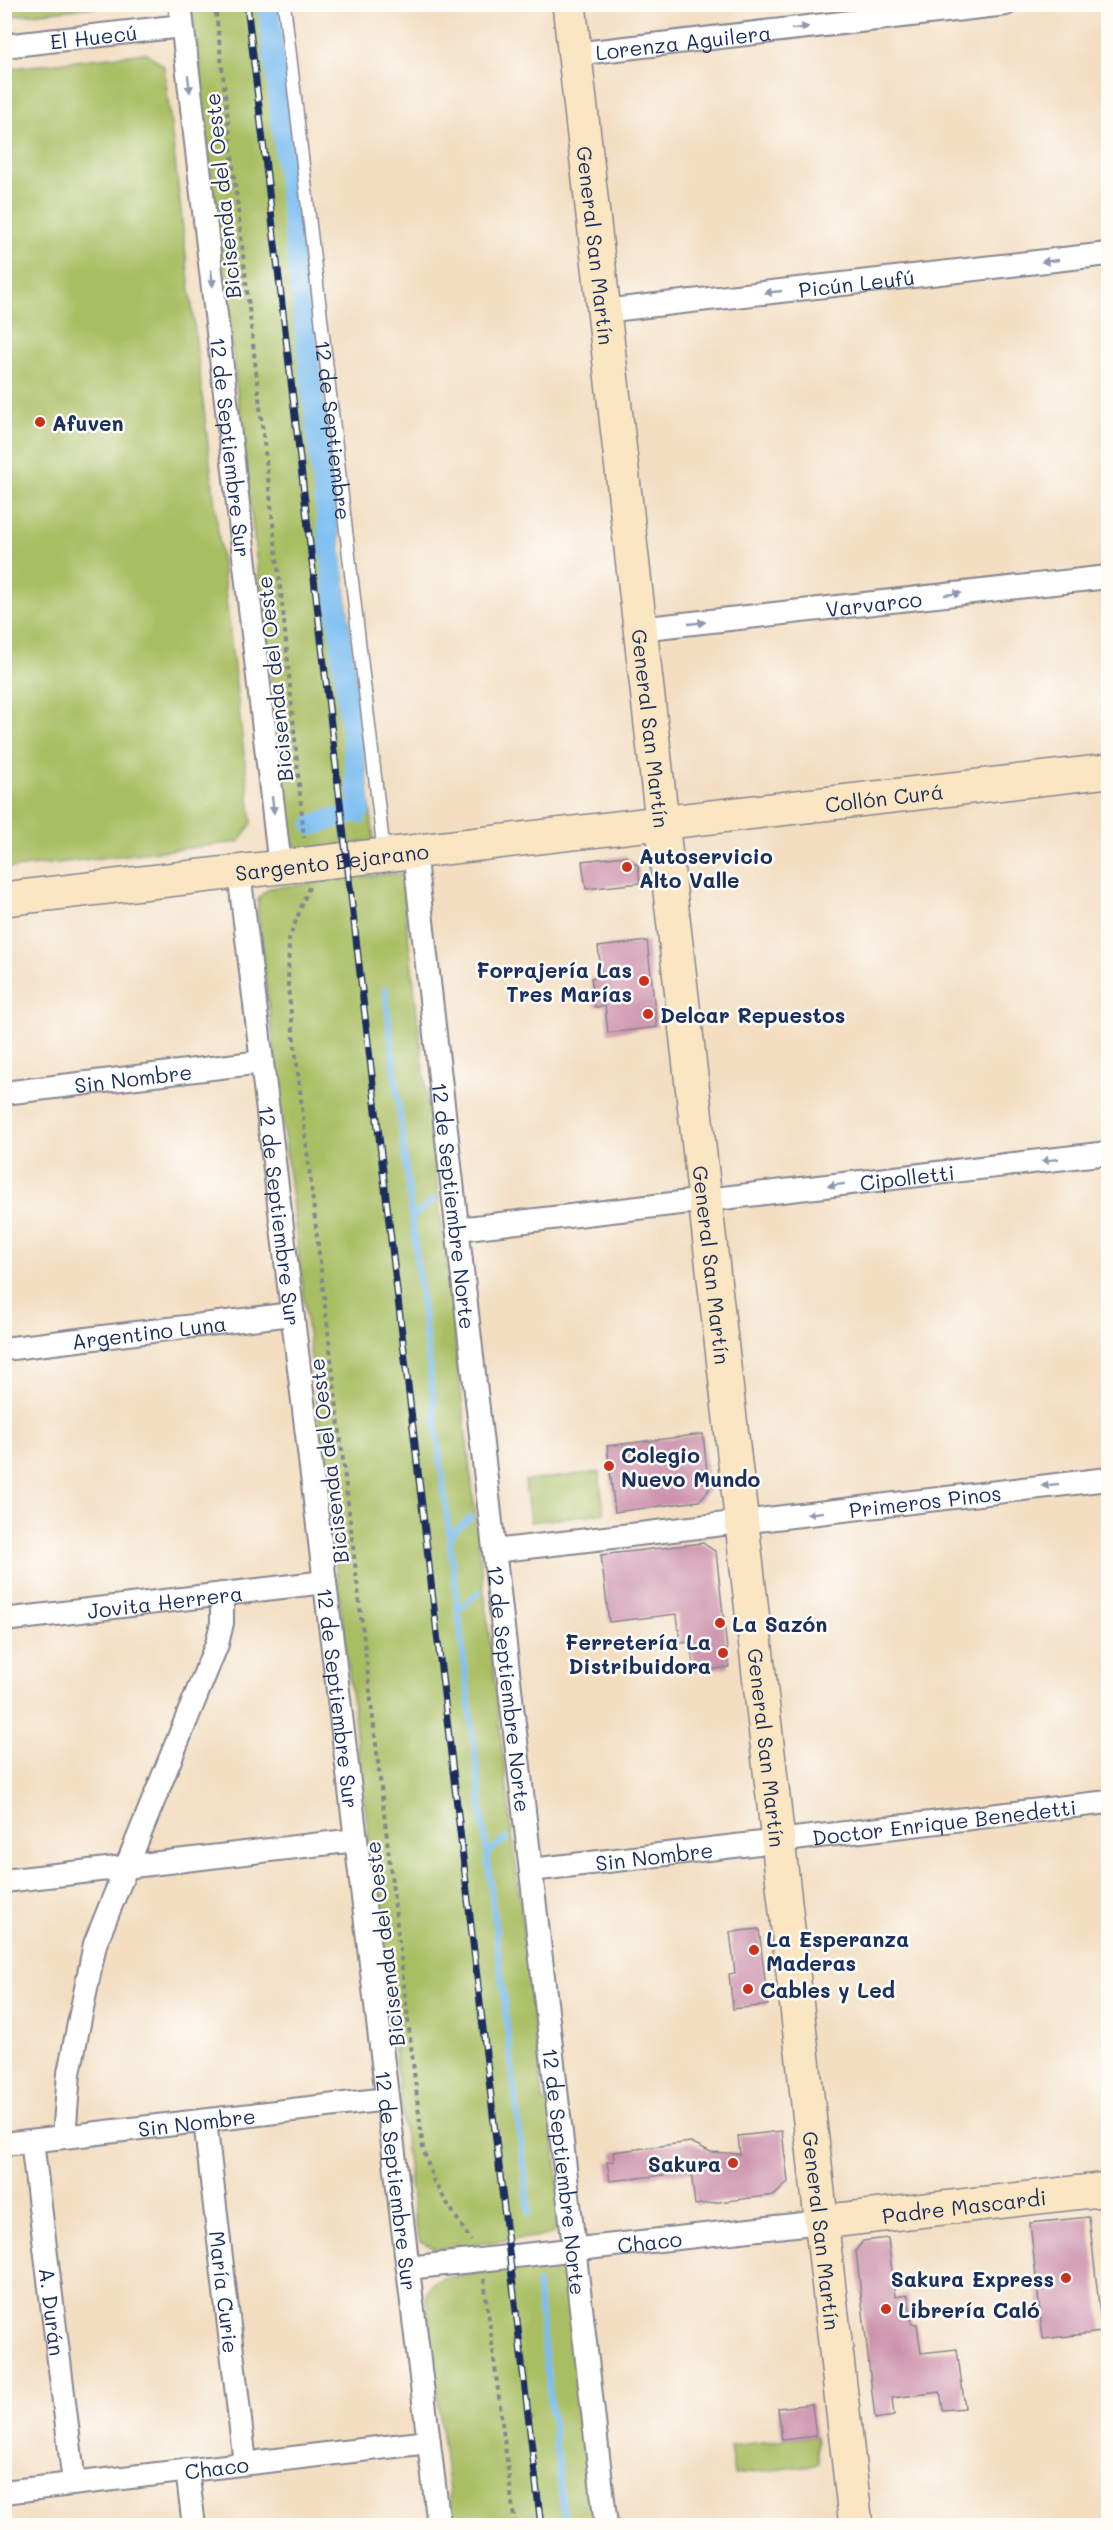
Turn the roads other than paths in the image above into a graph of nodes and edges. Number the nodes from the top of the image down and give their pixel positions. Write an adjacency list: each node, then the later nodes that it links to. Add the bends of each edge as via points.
1 (284, 4): 13 (lane, 12 de Septiembre)
2 (569, 4): 6 (main road, General San Martín)
3 (1006, 4): 6 (street, Lorenza Aguilera, one-way to 3)
4 (181, 15): 5 (street, El Huecú); 14 (street, 12 de Septiembre Sur, one-way to 14)
5 (4, 46)
6 (574, 54): 8 (main road, General San Martín)
7 (1108, 254): 8 (street, Picún Leufú, one-way to 8)
8 (603, 311): 10 (main road, General San Martín)
9 (1108, 577): 10 (street, Varvarco, one-way to 9)
10 (639, 629): 12 (main road, General San Martín)
11 (1108, 771): 12 (main road, Collón Curá)
12 (660, 822): 13 (main road, Sargento Bejarano); 20 (main road, General San Martín)
13 (399, 853): 14 (main road, Sargento Bejarano); 21 (street, 12 de Septiembre Norte)
14 (293, 859): 15 (main road, Sargento Bejarano)
15 (239, 872): 16 (main road, Sargento Bejarano); 17 (street, 12 de Septiembre Sur)
16 (4, 899)
17 (262, 1062): 18 (street, Sin Nombre); 22 (street, 12 de Septiembre Sur)
18 (4, 1093)
19 (1108, 1153): 20 (street, Cipolletti, one-way to 20)
20 (704, 1200): 21 (street); 25 (main road, General San Martín)
21 (458, 1229): 26 (street, 12 de Septiembre Norte)
22 (292, 1314): 23 (street, Argentino Luna); 27 (street, 12 de Septiembre Sur)
23 (4, 1349)
24 (1108, 1479): 25 (street, Primeros Pinos, one-way to 25)
25 (741, 1522): 26 (street); 32 (main road, General San Martín)
26 (494, 1551): 34 (street, 12 de Septiembre Norte)
27 (325, 1582): 28 (street, Jovita Herrera); 31 (street, 12 de Septiembre Sur)
28 (222, 1594): 29 (street, Jovita Herrera); 33 (street, via 217,1644)
29 (4, 1620)
30 (1108, 1802): 32 (street, Doctor Enrique Benedetti)
31 (356, 1840): 33 (street); 36 (street, 12 de Septiembre Sur)
32 (777, 1841): 34 (street, Sin Nombre); 42 (main road, General San Martín)
33 (125, 1867): 35 (street); 38 (street, via 91,1962 67,2082)
34 (531, 1870): 43 (street, 12 de Septiembre Norte)
35 (4, 1881)
36 (387, 2099): 37 (street, Sin Nombre); 44 (street, 12 de Septiembre Sur)
37 (205, 2121): 38 (street, Sin Nombre); 46 (street, María Curie)
38 (64, 2137): 39 (street, Sin Nombre)
39 (32, 2141): 40 (street, Sin Nombre); 48 (street, A. Durán)
40 (4, 2144)
41 (1108, 2189): 42 (main road, Padre Mascardi)
42 (821, 2222): 43 (street, Chaco); 50 (main road, General San Martín)
43 (574, 2250): 44 (street, Chaco); 53 (street, 12 de Septiembre Norte)
44 (408, 2268): 45 (street, 12 de Septiembre Sur)
45 (429, 2442): 46 (street, Chaco); 52 (street, 12 de Septiembre Sur)
46 (245, 2463): 47 (street, Chaco)
47 (187, 2470): 48 (street, Chaco); 51 (street)
48 (74, 2483): 49 (street, Chaco)
49 (4, 2492)
50 (851, 2525)
51 (194, 2526)
52 (439, 2526)
53 (606, 2526)

